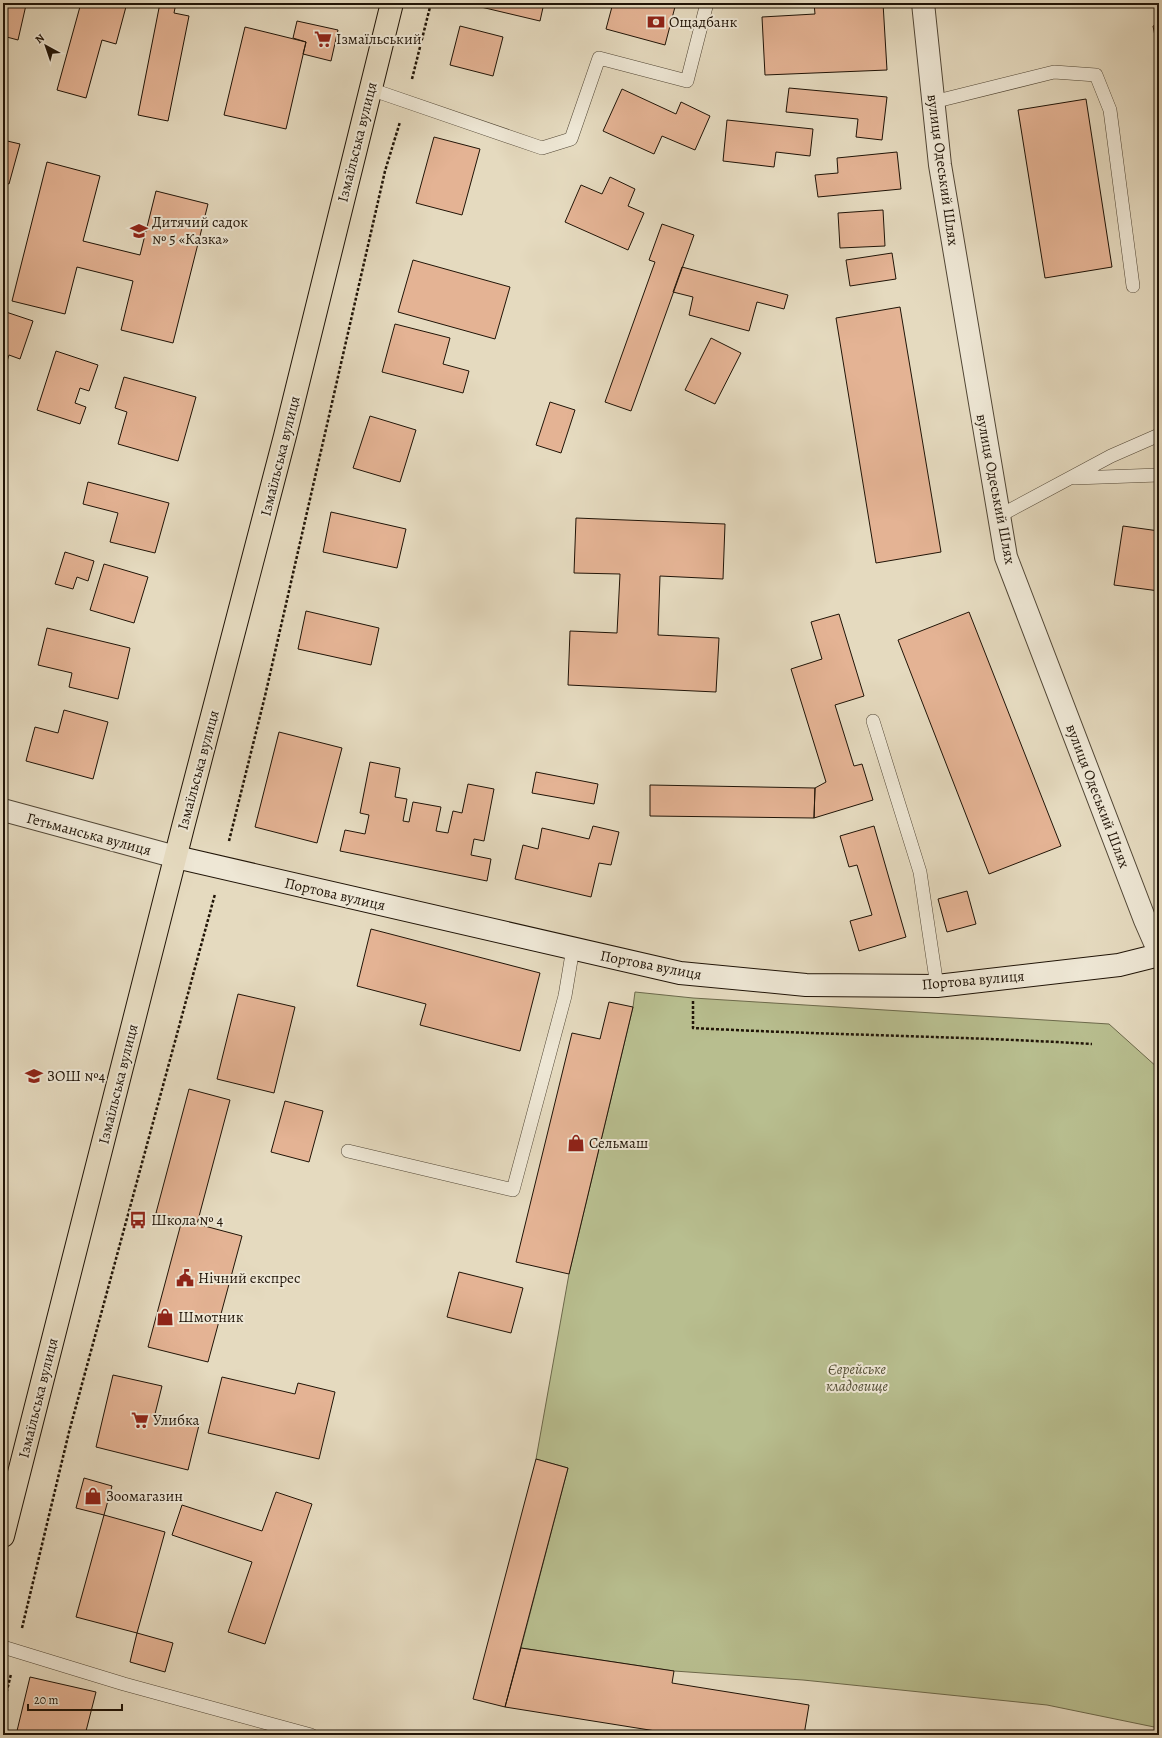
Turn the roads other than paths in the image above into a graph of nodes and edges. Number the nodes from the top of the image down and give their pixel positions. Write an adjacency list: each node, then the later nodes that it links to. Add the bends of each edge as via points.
1 (392, 3): 4 (main road, Ізмаїльська вулиця)
2 (707, 3): 4 (lane, via 687,81 600,58 570,139 542,148)
3 (923, 3): 5 (street, вулиця Одеський Шлях)
4 (370, 89): 13 (main road, Ізмаїльська вулиця, via 285,436)
5 (933, 102): 6 (lane, via 1054,72 1096,75 1110,110); 10 (street, вулиця Одеський Шлях, via 940,165)
6 (1133, 286)
7 (1159, 435): 9 (lane)
8 (1159, 475): 9 (lane)
9 (1070, 478): 10 (lane)
10 (999, 516): 15 (street, вулиця Одеський Шлях, via 1006,557)
11 (873, 721): 16 (lane, via 920,872)
12 (3, 810): 13 (street, Гетьманська вулиця)
13 (176, 857): 14 (street, Портова вулиця); 18 (main road, Ізмаїльська вулиця)
14 (573, 948): 16 (street, Портова вулиця, via 680,973 806,985); 17 (lane, via 565,996 513,1190)
15 (1159, 953): 16 (street, Портова вулиця, via 1119,965)
16 (937, 986)
17 (348, 1151)
18 (3, 1536)
19 (3, 1646): 20 (lane, via 124,1684)
20 (311, 1735)

